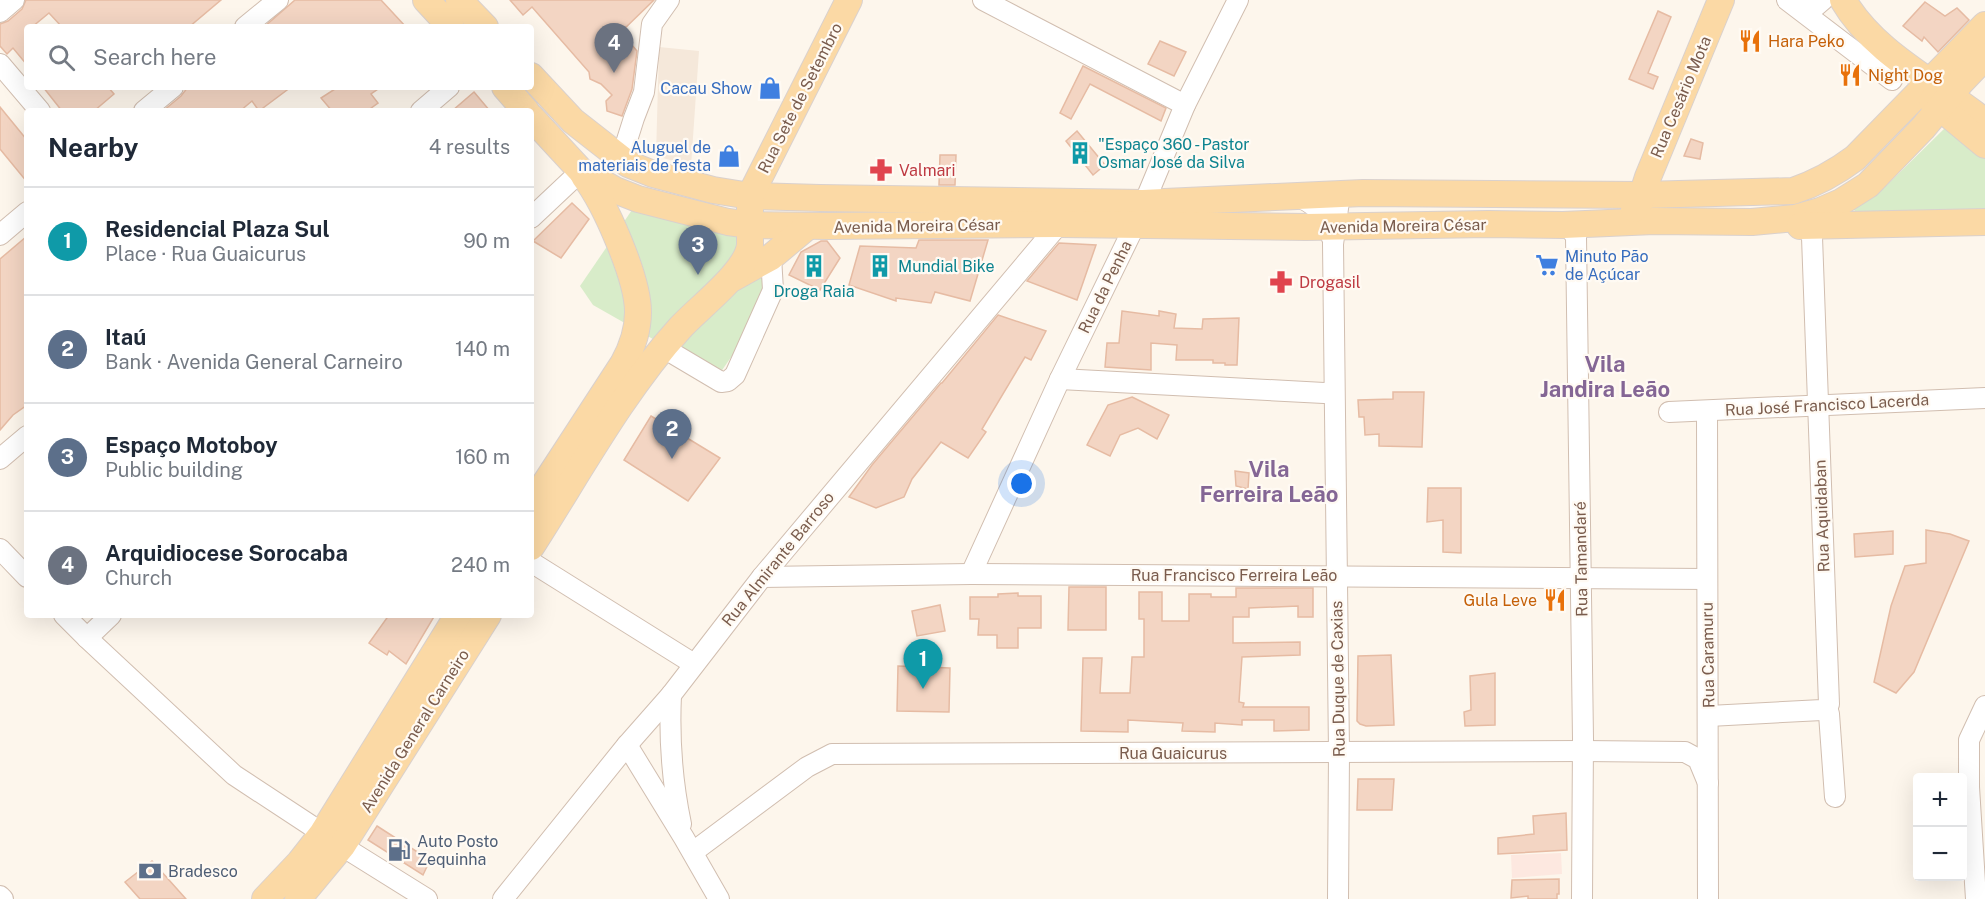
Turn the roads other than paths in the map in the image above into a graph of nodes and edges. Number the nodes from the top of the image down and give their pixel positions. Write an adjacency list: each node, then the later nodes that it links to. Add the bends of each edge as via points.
1 (14, 0): 14 (street)
2 (278, 0): 15 (street)
3 (426, 0): 16 (main road)
4 (459, 0): 17 (main road)
5 (670, 0): 36 (street, via 652,24 644,93)
6 (849, 0): 41 (main road, Rua Sete de Setembro)
7 (983, 0): 28 (street)
8 (1238, 0): 28 (street, Rua da Penha)
9 (1721, 0): 40 (main road, Rua Cesário Mota)
10 (1787, 0): 22 (street)
11 (1809, 0): 12 (street, via 1816,6)
12 (1823, 0)
13 (1843, 0): 23 (main road, via 1863,28)
14 (0, 12)
15 (249, 24)
16 (448, 24)
17 (482, 24)
18 (1985, 25): 23 (main road, Avenida Moreira César)
19 (1985, 57): 27 (main road)
20 (0, 64): 29 (street)
21 (534, 79): 36 (main road, via 573,121)
22 (1892, 81)
23 (1928, 82): 27 (main road, via 1930,99); 40 (main road, Avenida Moreira César, via 1855,158 1813,185 1793,191)
24 (169, 90): 30 (street)
25 (446, 90): 31 (street)
26 (508, 90): 32 (main road)
27 (1945, 101): 34 (main road); 35 (main road); 47 (main road, via 1868,185)
28 (1185, 105): 44 (street, Rua da Penha)
29 (37, 108)
30 (148, 108)
31 (424, 108)
32 (523, 108)
33 (534, 120): 37 (main road)
34 (1985, 122)
35 (1985, 145)
36 (621, 159): 38 (main road, via 652,174)
37 (581, 171): 43 (main road, Avenida Moreira César); 46 (street); 56 (main road)
38 (713, 190): 41 (main road, Avenida Moreira César); 43 (main road, via 656,188)
39 (1340, 194): 40 (main road, Avenida Moreira César); 42 (main road, Avenida Moreira César); 54 (street, Rua Duque de Caxias)
40 (1642, 195): 50 (main road, via 1633,210 1544,213)
41 (750, 196): 44 (main road, Avenida Moreira César); 51 (main road)
42 (1294, 196): 44 (main road, Avenida Moreira César); 54 (street, via 1318,208)
43 (638, 199): 51 (main road, Avenida Moreira César); 56 (main road, via 619,226)
44 (1139, 214): 49 (main road, Avenida Moreira César); 54 (main road, Avenida Moreira César); 62 (street, Rua da Penha)
45 (24, 215): 55 (street)
46 (534, 215)
47 (1819, 217): 48 (main road, Avenida Moreira César); 52 (main road, Avenida Moreira César, via 1790,226 1654,221); 65 (street, Rua Aquidaban)
48 (1985, 222)
49 (1059, 224): 53 (main road, Avenida Moreira César); 77 (street, Rua Almirante Barroso)
50 (1488, 224): 52 (main road, Avenida Moreira César); 54 (main road, Avenida Moreira César)
51 (750, 225): 53 (main road, Avenida Moreira César); 58 (main road, via 749,251)
52 (1563, 225): 78 (street, Rua Tamandaré, via 1576,237)
53 (808, 226): 57 (main road)
54 (1332, 232): 63 (street, Rua Duque de Caxias)
55 (0, 235)
56 (617, 237): 59 (main road)
57 (771, 257): 58 (main road); 61 (street, via 773,290 735,375 728,381 721,382)
58 (730, 279): 60 (main road)
59 (636, 289): 60 (main road, via 645,310 657,322 671,323); 70 (main road, via 634,342)
60 (695, 312): 61 (main road)
61 (662, 347): 71 (main road)
62 (1060, 380): 63 (street); 75 (street, Rua da Penha)
63 (1334, 392): 76 (street, Rua Duque de Caxias)
64 (1985, 398): 65 (street, Rua José Francisco Lacerda)
65 (1817, 406): 66 (street, Rua José Francisco Lacerda); 88 (street, Rua Aquidaban)
66 (1707, 411): 67 (street, Rua José Francisco Lacerda); 79 (street, Rua Caramuru)
67 (1669, 412)
68 (24, 439): 69 (street)
69 (0, 459)
70 (534, 500)
71 (534, 542)
72 (0, 549): 74 (street)
73 (534, 564): 85 (street)
74 (24, 574)
75 (971, 574): 76 (street, Rua Francisco Ferreira Leão); 77 (street, Rua Francisco Ferreira Leão)
76 (1336, 575): 78 (street, Rua Francisco Ferreira Leão); 93 (street, Rua Duque de Caxias)
77 (762, 577): 85 (street, Rua Almirante Barroso)
78 (1581, 578): 79 (street, Rua Francisco Ferreira Leão); 92 (street, Rua Tamandaré)
79 (1707, 579): 89 (street, Rua Caramuru)
80 (67, 618): 84 (street)
81 (108, 618): 84 (street)
82 (456, 618): 99 (main road, Avenida General Carneiro)
83 (486, 618): 99 (main road, Avenida General Carneiro)
84 (87, 639): 99 (street, via 234,775)
85 (694, 664): 86 (street, Rua Almirante Barroso)
86 (671, 695): 90 (street, Rua Almirante Barroso); 95 (street)
87 (1985, 706): 97 (street, via 1969,740)
88 (1827, 708): 89 (street); 98 (street, Rua Aquidaban)
89 (1709, 720): 94 (street, via 1701,742); 96 (street, Rua Caramuru)
90 (642, 728): 91 (street, Rua Almirante Barroso); 95 (street, via 655,735)
91 (627, 745): 100 (street); 104 (street, Rua Almirante Barroso)
92 (1583, 751): 93 (street, Rua Guaicurus); 94 (street, Rua Guaicurus); 107 (street, Rua Tamandaré)
93 (1339, 752): 100 (street, Rua Guaicurus, via 832,754); 106 (street, Rua Duque de Caxias)
94 (1685, 752): 96 (street, via 1698,759)
95 (672, 760): 100 (street, via 676,800)
96 (1708, 783): 108 (street, Rua Caramuru)
97 (1977, 787): 109 (street)
98 (1835, 797)
99 (332, 840): 101 (main road, Avenida General Carneiro, via 300,862); 102 (main road, Avenida General Carneiro); 103 (street)
100 (688, 845): 105 (street)
101 (265, 899)
102 (298, 899)
103 (427, 899)
104 (503, 899)
105 (719, 899)
106 (1338, 899)
107 (1582, 899)
108 (1708, 899)
109 (1976, 899)

